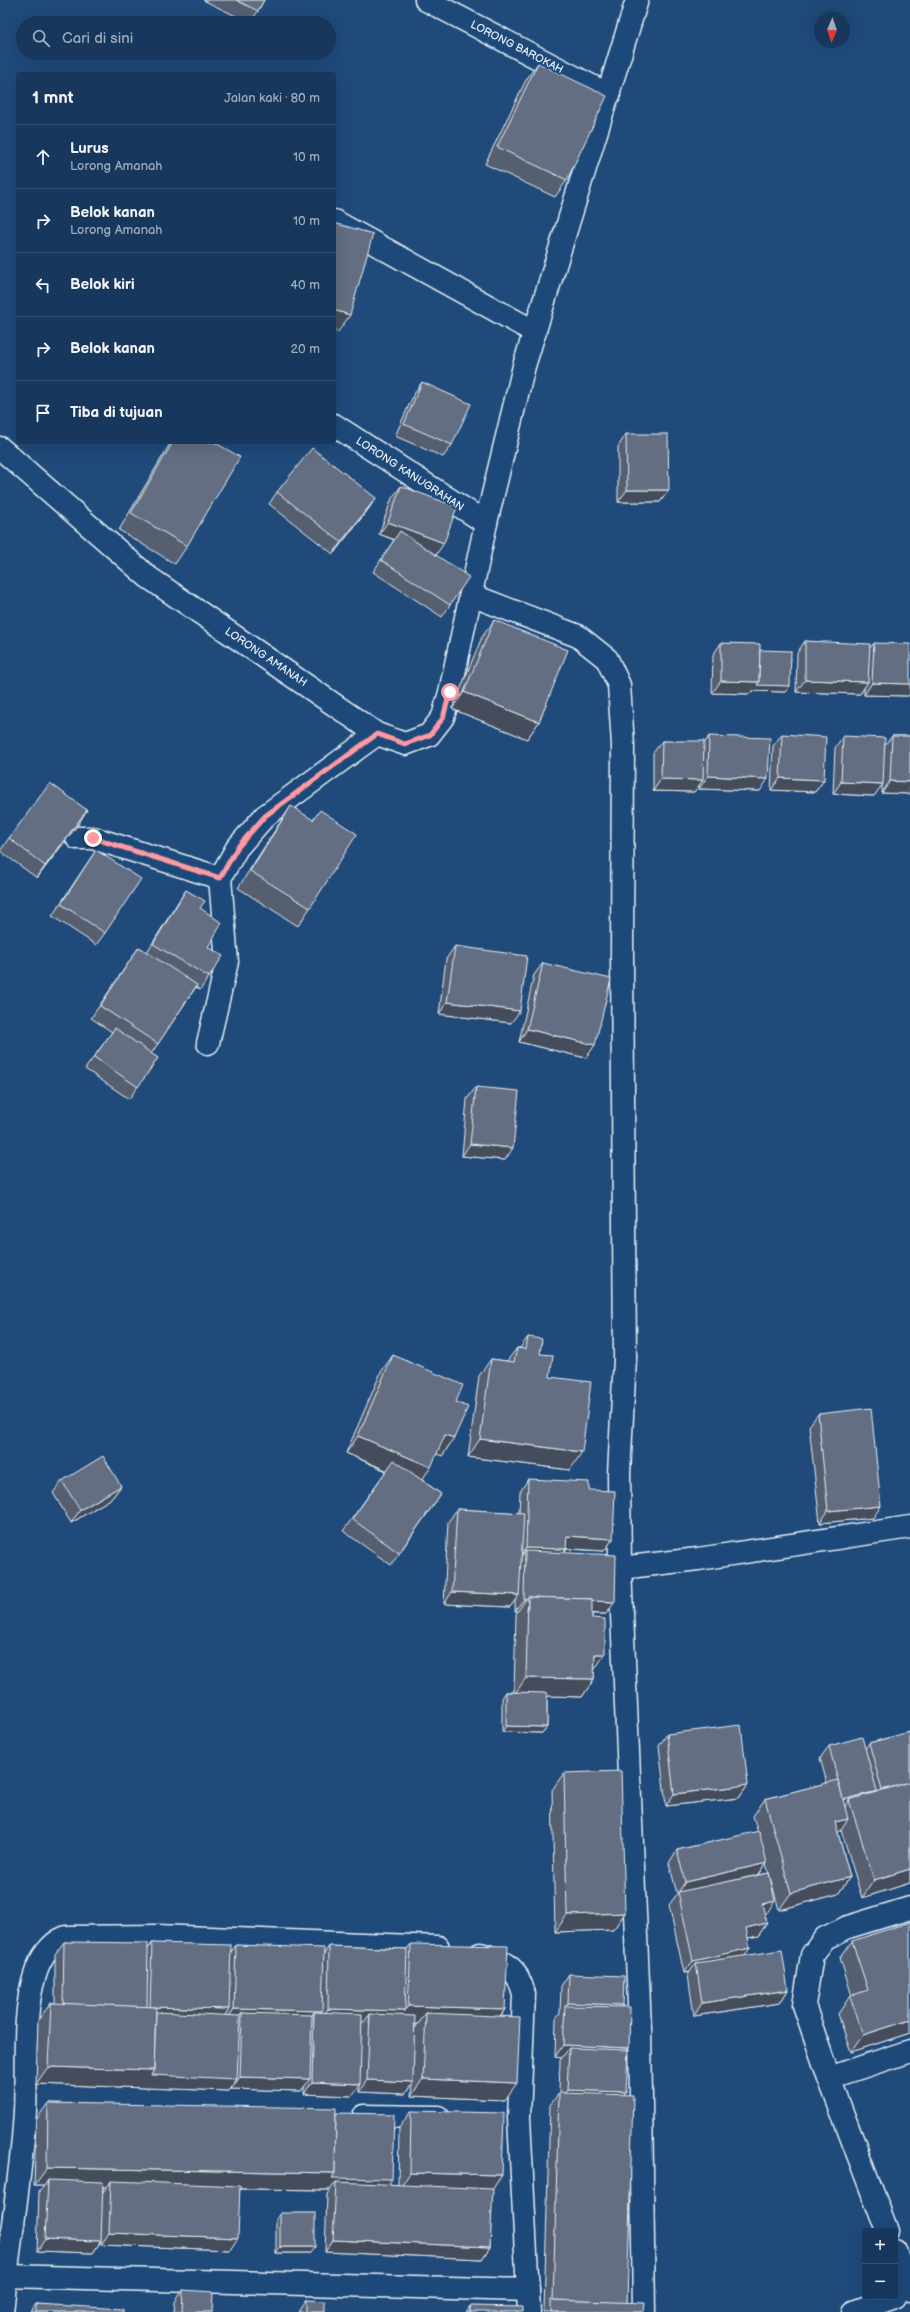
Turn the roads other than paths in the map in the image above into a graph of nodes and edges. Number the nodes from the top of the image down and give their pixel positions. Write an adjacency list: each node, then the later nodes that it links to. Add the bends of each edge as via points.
1 (426, 0): 3 (street, LORONG BAROKAH)
2 (637, 0): 3 (street, LORONG AMANAH)
3 (608, 95): 5 (street, LORONG AMANAH)
4 (336, 222): 5 (street)
5 (535, 332): 8 (street, LORONG AMANAH, via 524,366)
6 (336, 426): 8 (street, LORONG KANUGRAHAN)
7 (0, 448): 10 (street, LORONG AMANAH, via 148,577)
8 (486, 523): 9 (street, LORONG AMANAH)
9 (471, 595): 10 (street, LORONG AMANAH, via 443,718 430,735 405,744); 15 (street, via 578,636 607,659 620,685 623,745 625,1358 619,1474)
10 (377, 734): 12 (street, via 265,816 237,848)
11 (77, 838): 12 (street, via 93,838)
12 (220, 878): 13 (street, via 227,962)
13 (208, 1043)
14 (910, 1527): 15 (street, via 698,1559)
15 (620, 1568): 34 (street, via 640,2028)
16 (910, 1908): 18 (street, via 848,1927 825,1938 812,1955 804,2005)
17 (910, 2051): 18 (street)
18 (829, 2078): 25 (street)
19 (25, 2112): 20 (street); 24 (street, via 29,2004 35,1975 49,1948 57,1940 66,1937 157,1936 447,1947 498,1958 509,1965 520,1979 524,1994); 27 (street)
20 (49, 2113)
21 (344, 2116): 22 (street)
22 (455, 2118)
23 (495, 2118): 24 (street)
24 (519, 2118): 28 (street)
25 (887, 2228)
26 (898, 2258): 29 (street)
27 (6, 2276): 28 (street); 32 (street)
28 (528, 2290): 33 (street)
29 (910, 2290): 30 (street)
30 (898, 2296)
31 (887, 2300): 35 (street)
32 (2, 2303)
33 (529, 2312)
34 (644, 2312)
35 (853, 2312)

